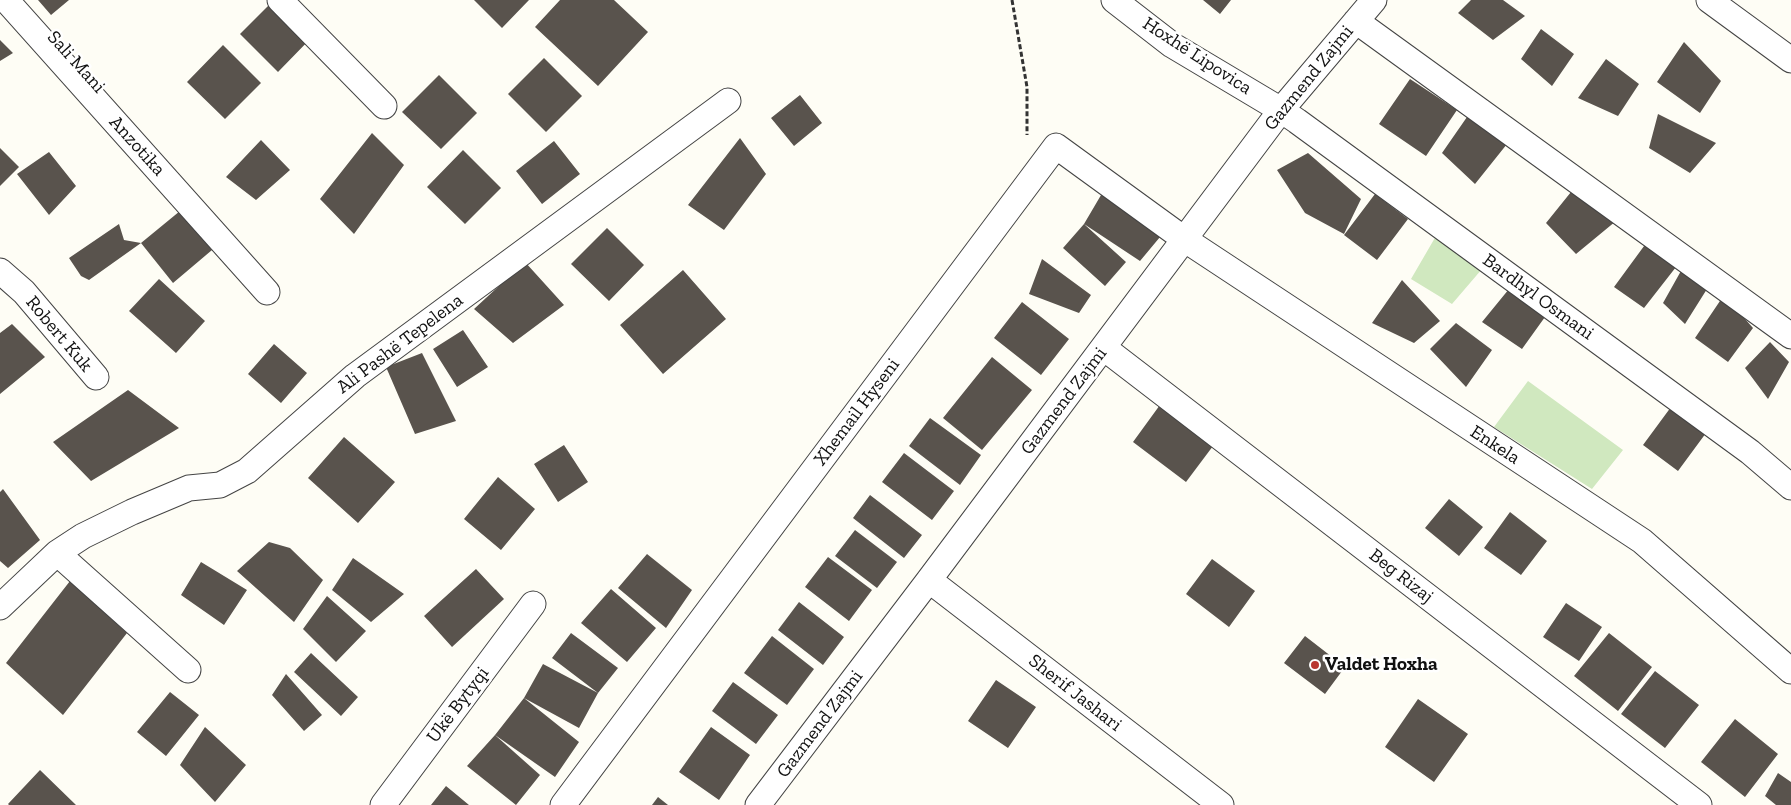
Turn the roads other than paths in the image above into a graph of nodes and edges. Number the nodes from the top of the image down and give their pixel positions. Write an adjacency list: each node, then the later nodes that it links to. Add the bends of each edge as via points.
1 (6, 0): 14 (street, Anzotika)
2 (20, 0): 14 (street, Sali Mani)
3 (280, 0): 10 (street)
4 (1114, 0): 11 (street, Hoxhë Lipovica, via 1172,45)
5 (1374, 0): 7 (street, Gazmend Zajmi)
6 (1709, 0): 8 (street)
7 (1356, 21): 11 (street, Gazmend Zajmi); 15 (street)
8 (1791, 60)
9 (728, 101): 19 (street, Ali Pashë Tepelena, via 355,376 248,471 220,485 189,488 132,512)
10 (384, 106)
11 (1282, 110): 12 (street, Gazmend Zajmi); 18 (street, Bardhyl Osmani, via 1750,452)
12 (1184, 239): 16 (street, Gazmend Zajmi); 24 (street, Enkela, via 1642,541); 26 (street, Xhemail Hyseni, via 1056,146)
13 (0, 271): 17 (street, Robert Kuk, via 24,292)
14 (270, 286)
15 (1791, 336)
16 (1104, 348): 20 (street, Gazmend Zajmi); 29 (street, Beg Rizaj)
17 (96, 377)
18 (1791, 488)
19 (57, 553): 22 (street, Ali Pashë Tepelena); 23 (street)
20 (929, 580): 27 (street, Gazmend Zajmi); 28 (street, Sherif Jashari)
21 (533, 604): 25 (street, Ukë Bytyqi)
22 (0, 607)
23 (188, 670)
24 (1791, 671)
25 (382, 805)
26 (563, 805)
27 (758, 805)
28 (1221, 805)
29 (1699, 805)

